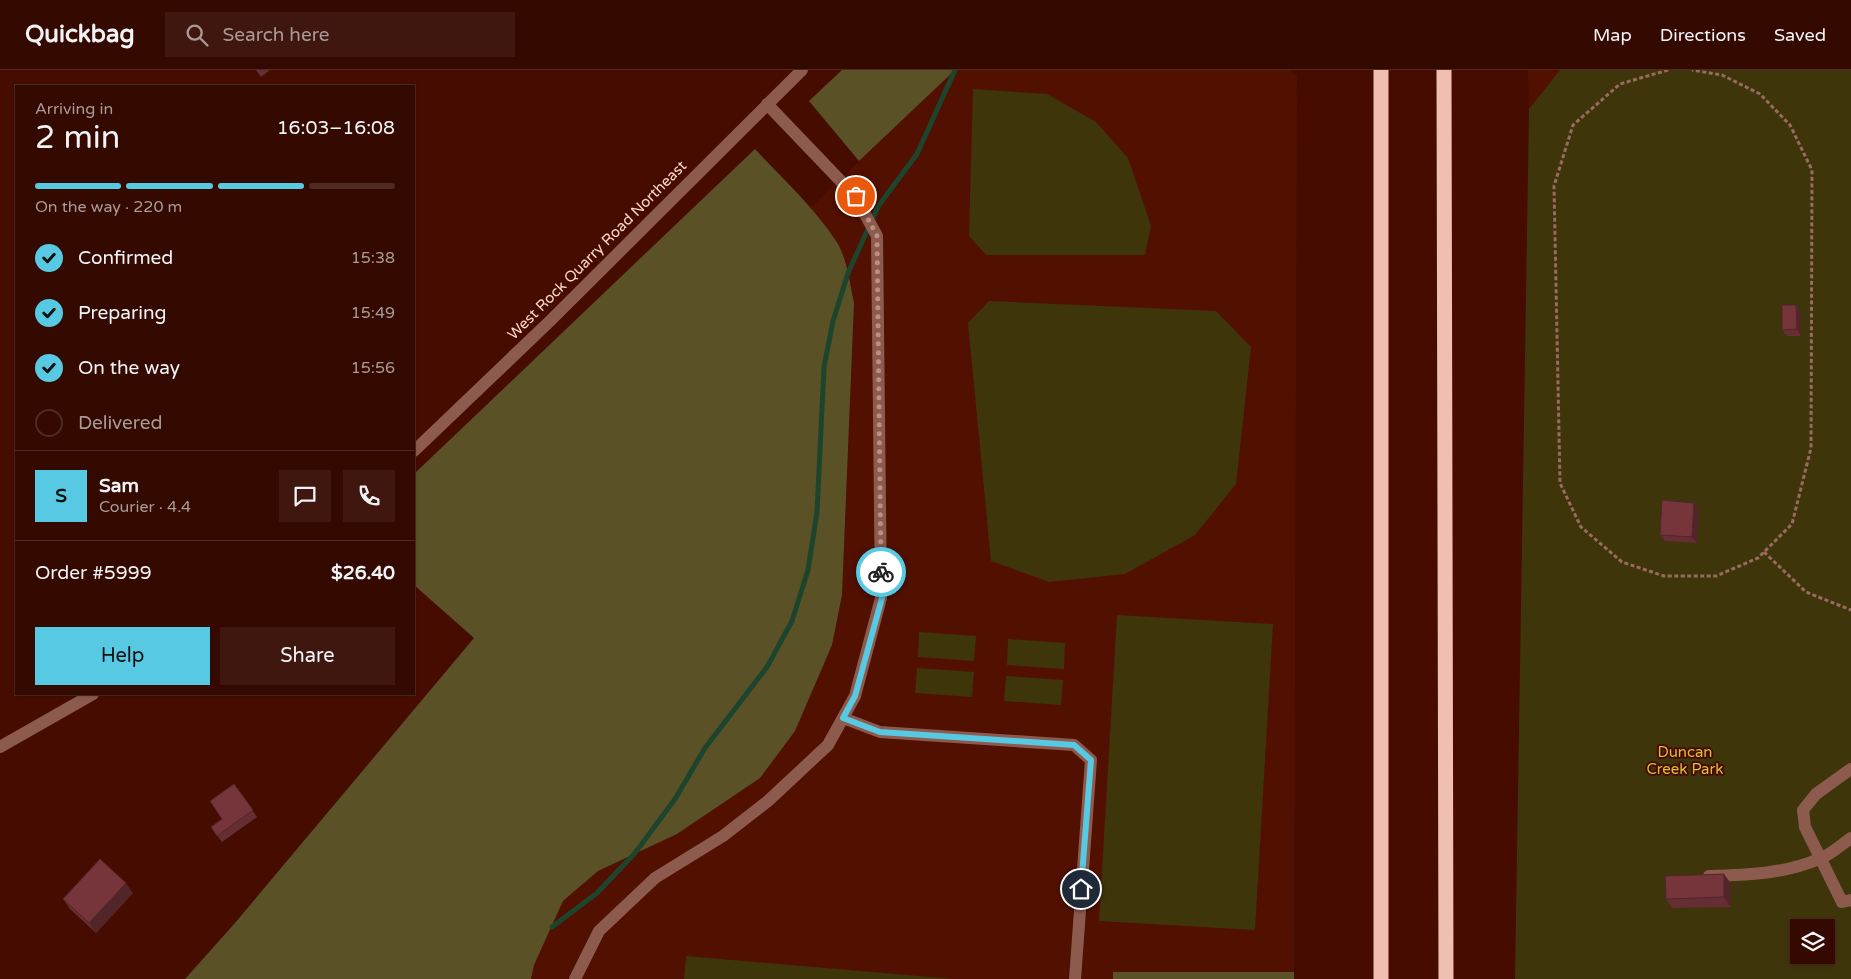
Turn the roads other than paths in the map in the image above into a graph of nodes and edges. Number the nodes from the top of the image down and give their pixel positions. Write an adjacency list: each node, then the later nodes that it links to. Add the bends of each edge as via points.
1 (802, 70): 4 (street, West Rock Quarry Road Northeast)
2 (1380, 70): 16 (highway)
3 (1444, 70): 17 (highway)
4 (768, 104): 5 (street, West Rock Quarry Road Northeast); 7 (street, via 856,196 877,236 882,598 855,696)
5 (415, 451)
6 (91, 695): 8 (street)
7 (843, 718): 14 (street, via 828,745 768,801 723,836 655,878 599,931); 15 (street, via 880,732 1074,745 1091,760)
8 (0, 747)
9 (1851, 769): 11 (street, via 1816,794 1803,810 1804,827)
10 (1851, 838): 11 (street)
11 (1820, 859): 12 (street, via 1760,875); 13 (street, via 1842,902)
12 (1701, 876)
13 (1851, 900)
14 (575, 979)
15 (1075, 979)
16 (1381, 979)
17 (1446, 979)

